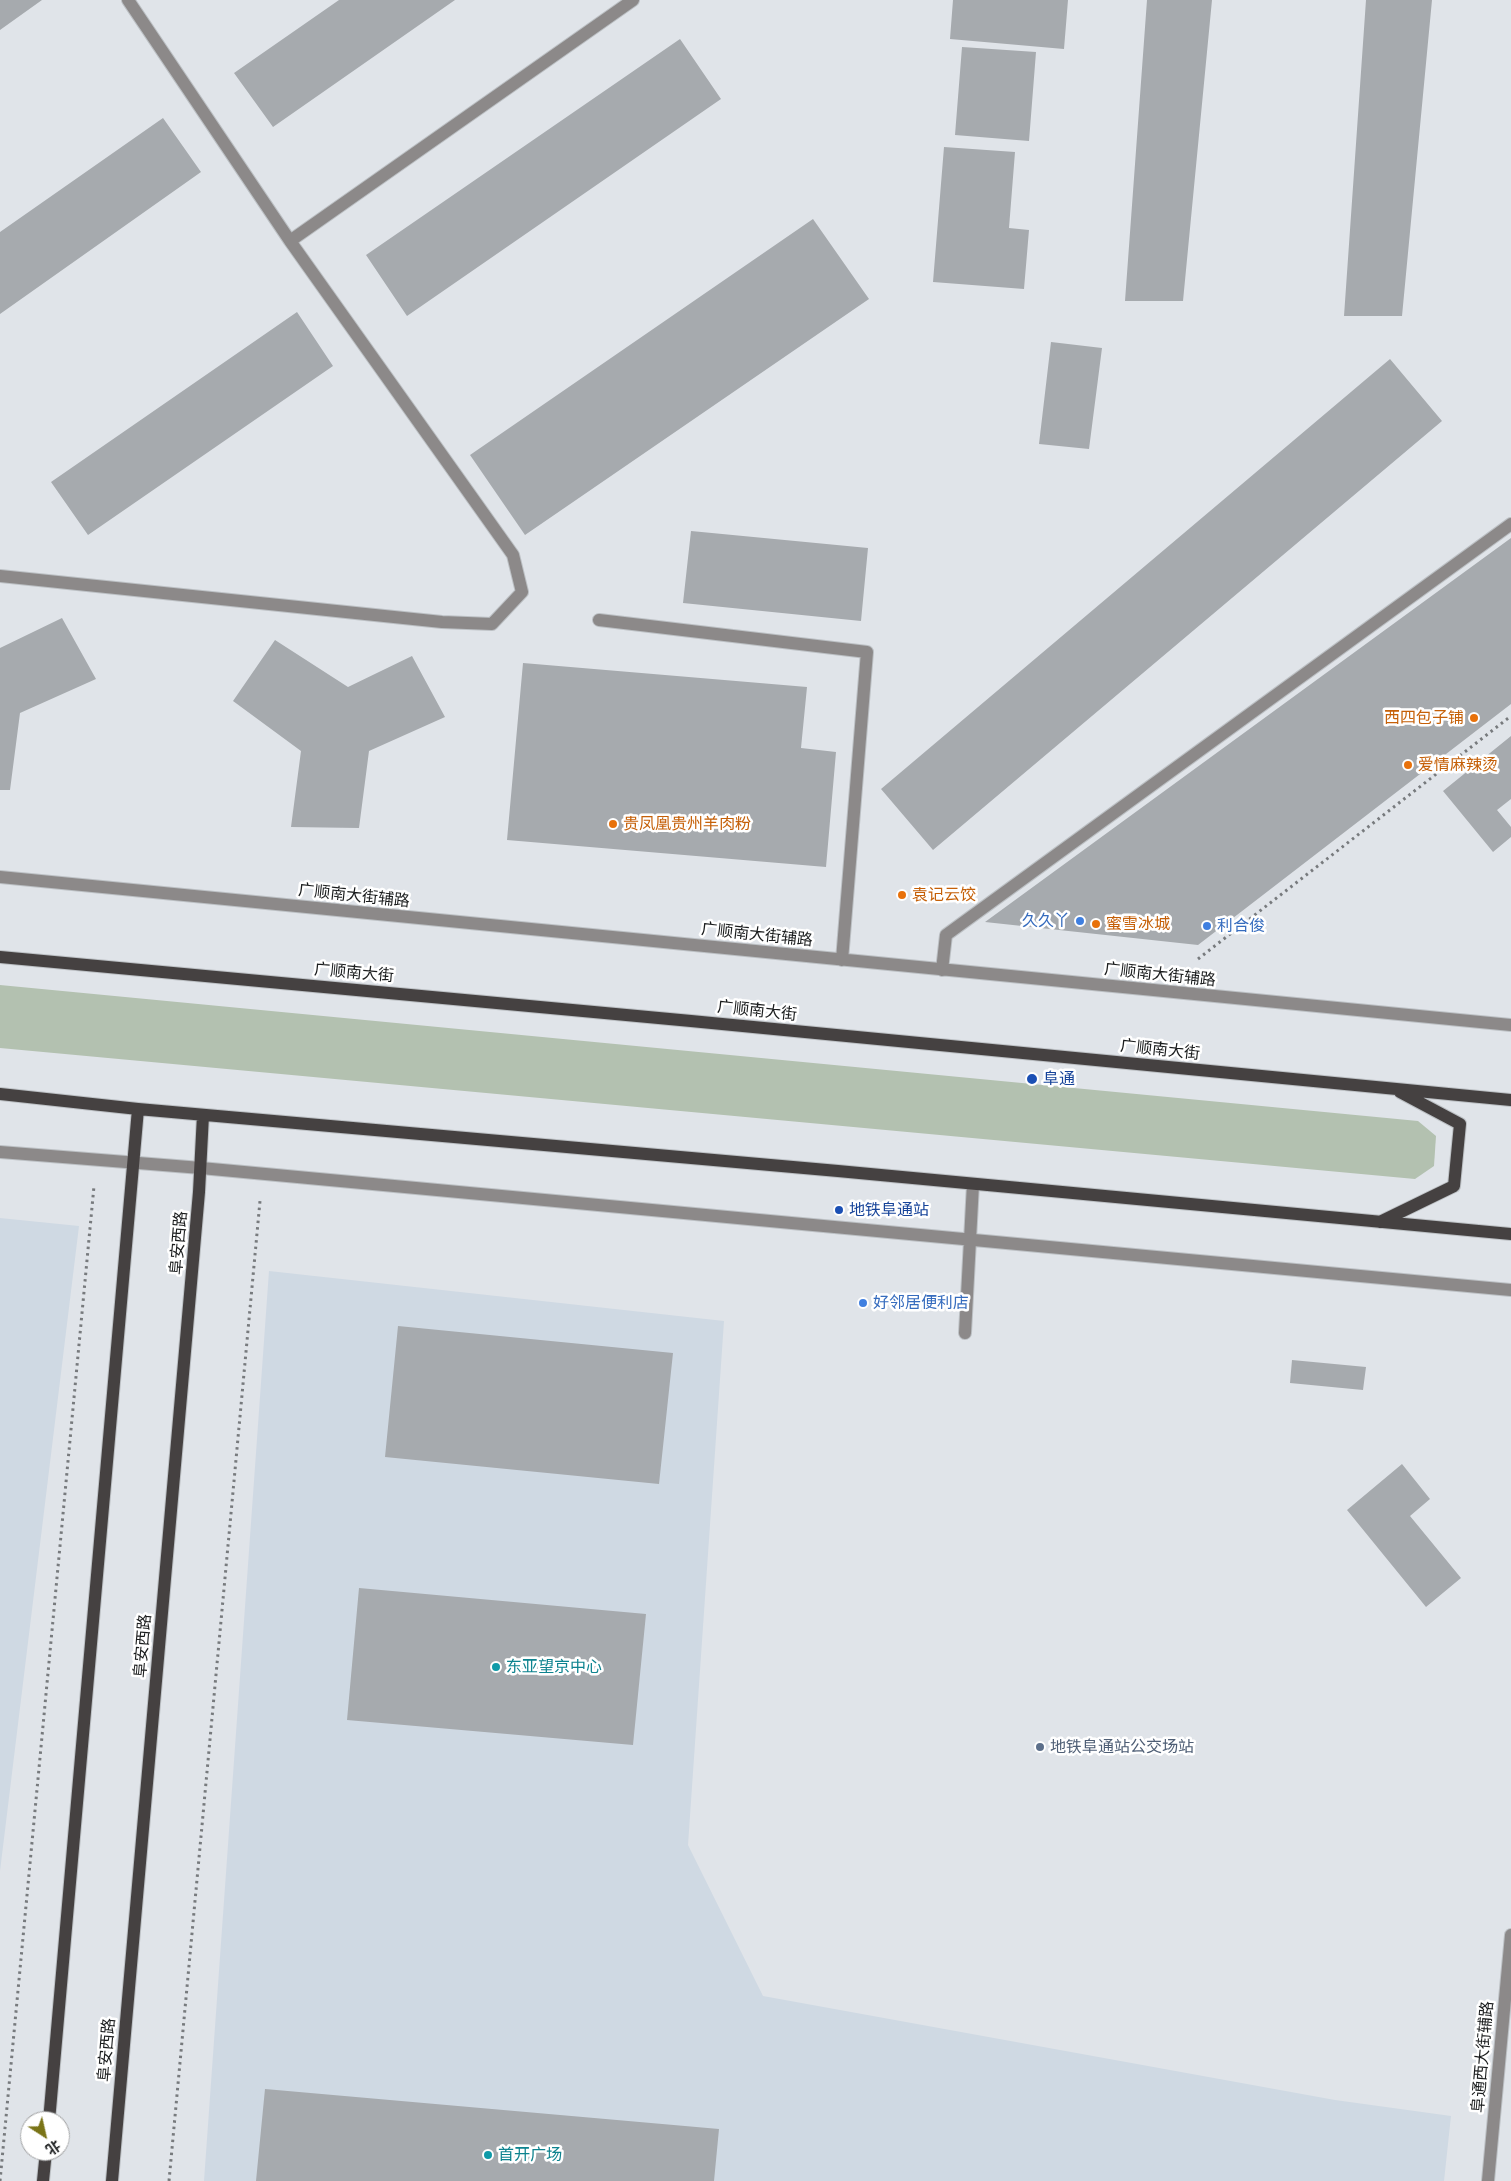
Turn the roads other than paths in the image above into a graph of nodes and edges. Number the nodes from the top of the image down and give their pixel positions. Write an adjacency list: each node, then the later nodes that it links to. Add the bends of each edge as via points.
1 (128, 0): 3 (street)
2 (633, 0): 3 (street)
3 (290, 241): 5 (street, via 513,555 522,592 492,624 442,622)
4 (1511, 524): 10 (street, via 946,935)
5 (0, 576)
6 (599, 620): 9 (street, via 867,652)
7 (0, 877): 9 (street, 广顺南大街辅路)
8 (0, 957): 12 (main road, 广顺南大街)
9 (842, 960): 10 (street, 广顺南大街辅路)
10 (942, 970): 11 (street, 广顺南大街辅路)
11 (1511, 1026)
12 (1394, 1089): 14 (main road, 广顺南大街); 21 (main road, via 1460,1124 1454,1186)
13 (0, 1094): 15 (main road)
14 (1511, 1100)
15 (138, 1109): 16 (main road); 18 (main road)
16 (202, 1115): 19 (main road, 阜安西路); 20 (main road)
17 (0, 1152): 18 (street)
18 (132, 1164): 19 (street); 27 (main road)
19 (200, 1168): 23 (street); 30 (main road, 阜安西路)
20 (973, 1184): 21 (main road); 23 (street)
21 (1380, 1222): 22 (main road)
22 (1511, 1234)
23 (969, 1240): 24 (street); 25 (street)
24 (1511, 1290)
25 (965, 1333)
26 (1511, 1935): 31 (street, 阜通西大街辅路)
27 (50, 2111)
28 (45, 2161): 29 (main road)
29 (44, 2181)
30 (112, 2181)
31 (1488, 2181)

